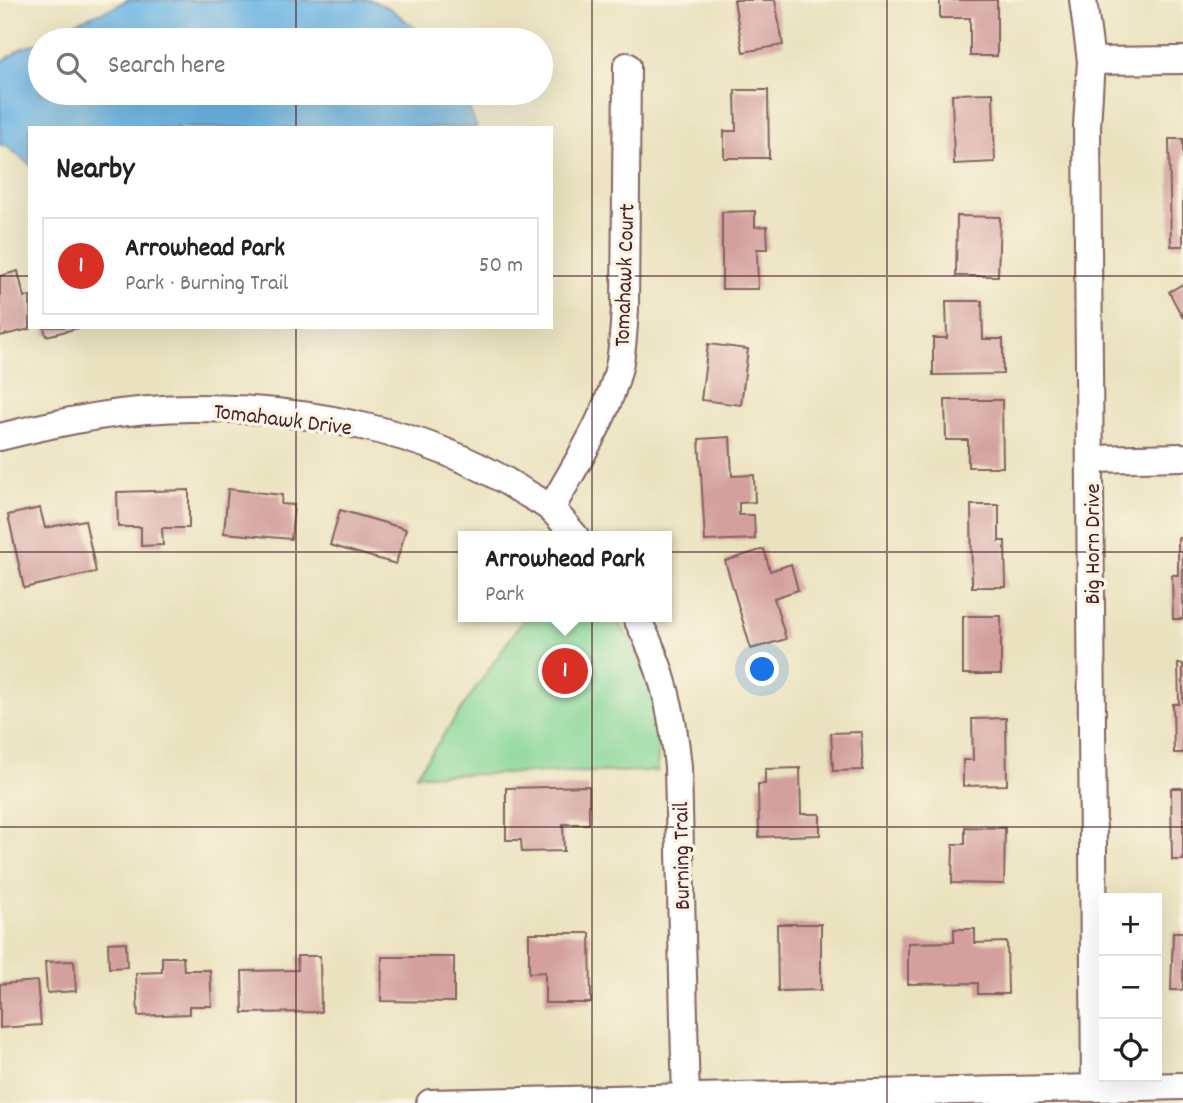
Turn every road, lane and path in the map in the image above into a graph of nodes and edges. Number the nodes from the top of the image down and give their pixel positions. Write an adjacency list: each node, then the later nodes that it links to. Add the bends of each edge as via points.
1 (1083, 0): 3 (street, Big Horn Drive)
2 (1183, 60): 3 (street)
3 (1091, 61): 7 (street, Big Horn Drive, via 1087,126)
4 (627, 66): 8 (street, Tomahawk Court, via 625,307 620,357 598,424)
5 (0, 437): 8 (street, Tomahawk Drive, via 122,412 260,410 335,421 411,440 503,478)
6 (1183, 457): 7 (street)
7 (1090, 459): 12 (street, Big Horn Drive)
8 (551, 509): 9 (street)
9 (571, 531)
10 (639, 622): 13 (street, Burning Trail, via 662,676 674,723)
11 (1183, 1086): 12 (street)
12 (1095, 1088): 13 (street)
13 (686, 1100): 14 (street)
14 (430, 1103)

